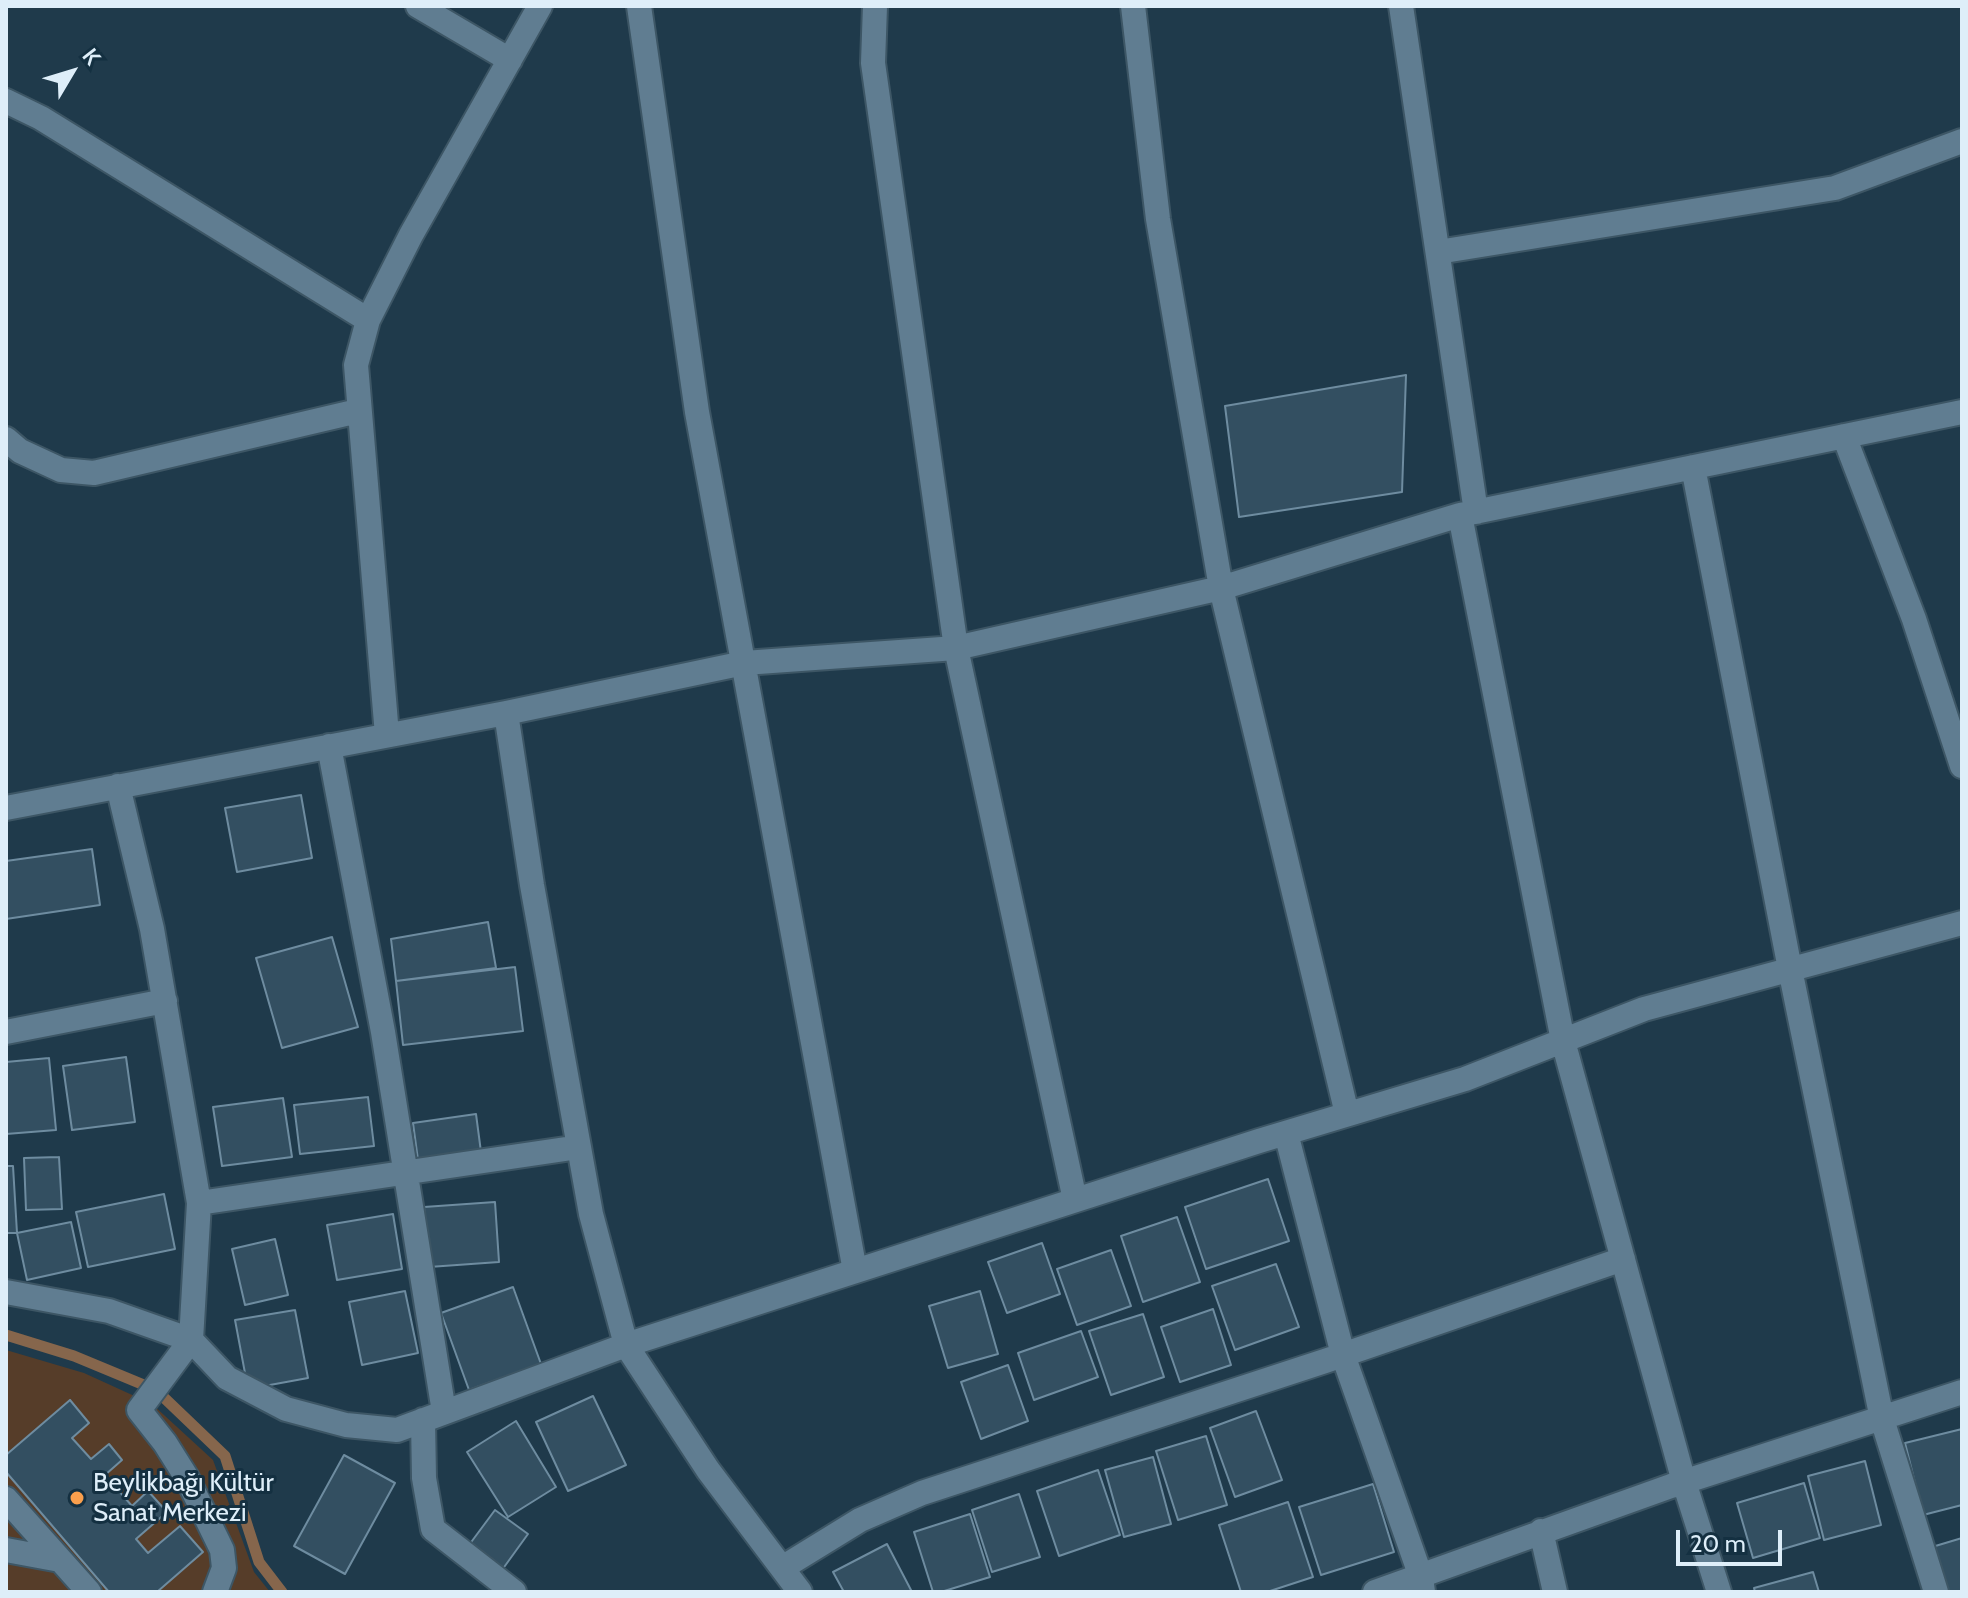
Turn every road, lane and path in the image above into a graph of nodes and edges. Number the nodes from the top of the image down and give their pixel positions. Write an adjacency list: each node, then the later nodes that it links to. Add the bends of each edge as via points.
1 (418, 6): 7 (street)
2 (540, 6): 7 (street)
3 (639, 6): 20 (street, via 697,412)
4 (875, 6): 19 (street, via 873,63)
5 (1133, 6): 18 (street, via 1158,219)
6 (1401, 6): 10 (street)
7 (510, 60): 11 (street)
8 (6, 101): 11 (street)
9 (1962, 141): 10 (street, via 1835,188)
10 (1438, 252): 17 (street)
11 (368, 320): 12 (street, via 356,365)
12 (358, 411): 15 (street, via 94,473 61,470); 22 (street)
13 (1962, 412): 14 (street)
14 (1844, 436): 16 (street); 24 (street, via 1914,619)
15 (6, 439)
16 (1693, 467): 17 (street); 28 (street)
17 (1468, 514): 18 (street); 31 (street)
18 (1221, 588): 19 (street); 32 (street)
19 (956, 648): 20 (street); 36 (street)
20 (744, 663): 21 (street); 39 (street)
21 (506, 713): 22 (street); 34 (street)
22 (387, 735): 23 (street)
23 (329, 746): 25 (street); 35 (street)
24 (1962, 766)
25 (118, 786): 26 (street); 29 (street)
26 (6, 808)
27 (1962, 923): 28 (street)
28 (1790, 969): 31 (street, via 1644,1009); 46 (street)
29 (165, 1001): 30 (street); 37 (street)
30 (6, 1032)
31 (1563, 1041): 32 (street, via 1465,1079); 38 (street)
32 (1347, 1114): 33 (street)
33 (1286, 1133): 36 (street); 43 (street)
34 (579, 1147): 35 (street); 42 (street)
35 (404, 1173): 37 (street); 45 (street)
36 (1075, 1200): 39 (street)
37 (199, 1203): 41 (street)
38 (1623, 1259): 43 (street); 47 (street)
39 (855, 1271): 42 (street)
40 (6, 1292): 41 (street, via 109,1311)
41 (191, 1340): 45 (street, via 227,1378 286,1409 346,1425 397,1430); 55 (street, via 139,1410 187,1478 222,1550 224,1568)
42 (626, 1345): 45 (street); 52 (street, via 708,1470)
43 (1343, 1355): 52 (street, via 922,1493 860,1520); 53 (street)
44 (1962, 1392): 46 (street)
45 (434, 1416): 56 (street, via 424,1478 433,1529)
46 (1882, 1419): 47 (street); 61 (street)
47 (1684, 1482): 49 (street); 60 (street)
48 (6, 1499): 51 (street)
49 (1541, 1531): 53 (street); 59 (street)
50 (6, 1550): 51 (street)
51 (60, 1560): 54 (street)
52 (782, 1568): 57 (street)
53 (1422, 1585): 58 (street)
54 (89, 1592)
55 (215, 1592)
56 (514, 1592)
57 (800, 1592)
58 (1375, 1592)
59 (1555, 1592)
60 (1719, 1592)
61 (1936, 1592)

